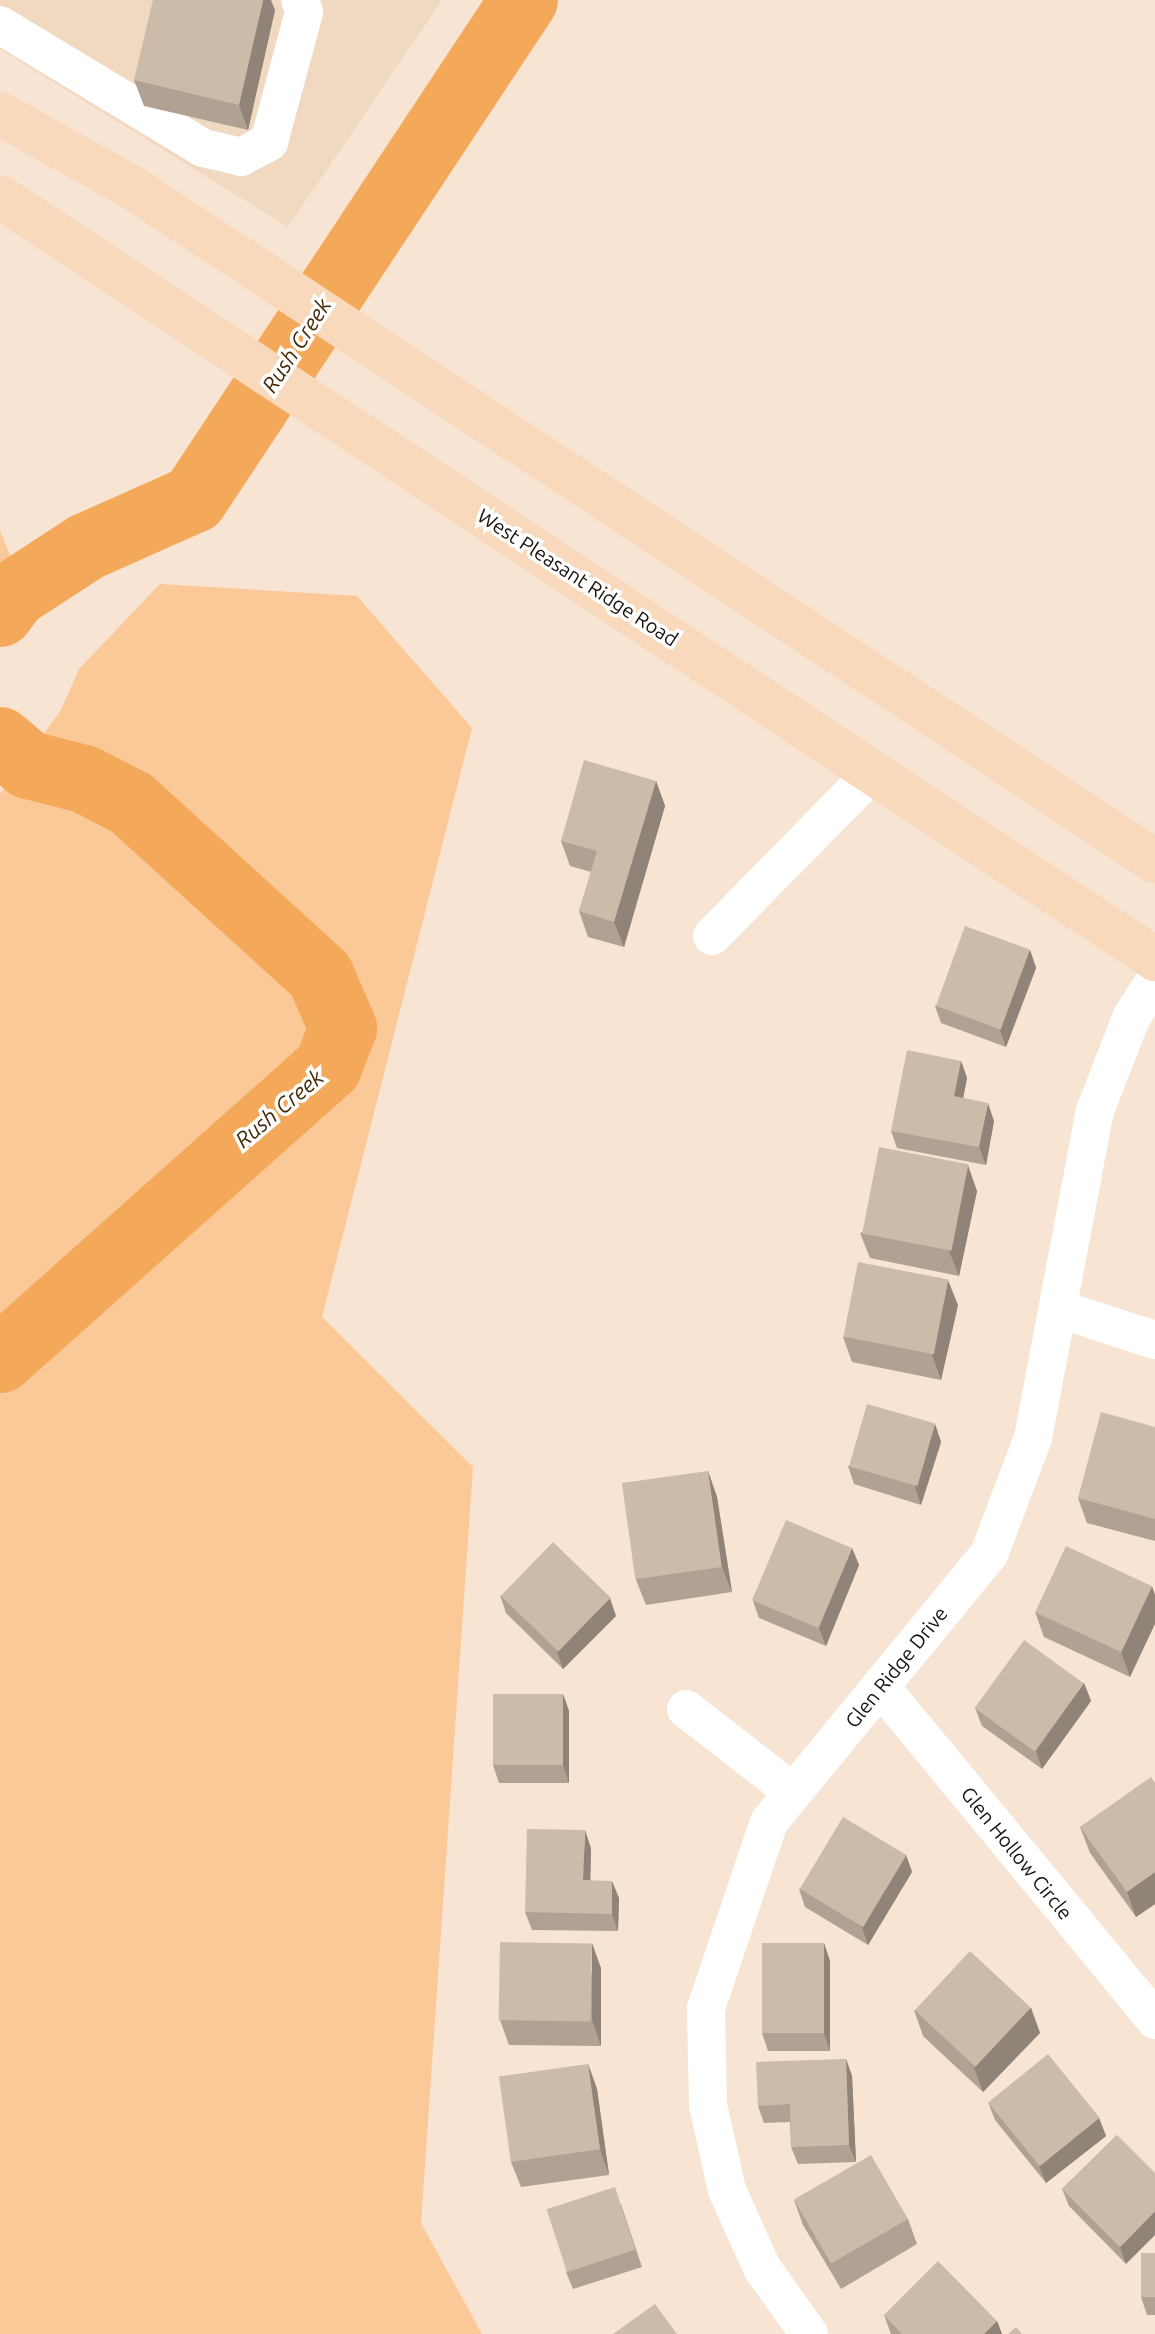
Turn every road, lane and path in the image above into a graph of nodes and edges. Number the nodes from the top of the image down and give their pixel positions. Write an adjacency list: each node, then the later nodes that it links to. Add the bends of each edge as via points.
1 (300, 0): 2 (street, via 304,12 269,142 241,157 203,148)
2 (0, 25)
3 (0, 114): 6 (main road, via 133,188)
4 (0, 197): 5 (main road, West Pleasant Ridge Road)
5 (873, 772): 7 (street); 8 (main road, West Pleasant Ridge Road)
6 (1155, 861)
7 (712, 936)
8 (1155, 959)
9 (1155, 980): 10 (street, Glen Ridge Drive, via 1131,1018 1095,1111)
10 (1062, 1310): 11 (street); 12 (street, Glen Ridge Drive, via 1033,1438 989,1554)
11 (1155, 1340)
12 (880, 1686): 14 (street, Glen Ridge Drive); 15 (street, Glen Hollow Circle)
13 (686, 1709): 14 (street)
14 (793, 1792): 16 (street, Glen Ridge Drive, via 769,1822 744,1877 706,2008 708,2105 727,2190 762,2268)
15 (1155, 2020)
16 (809, 2334)

